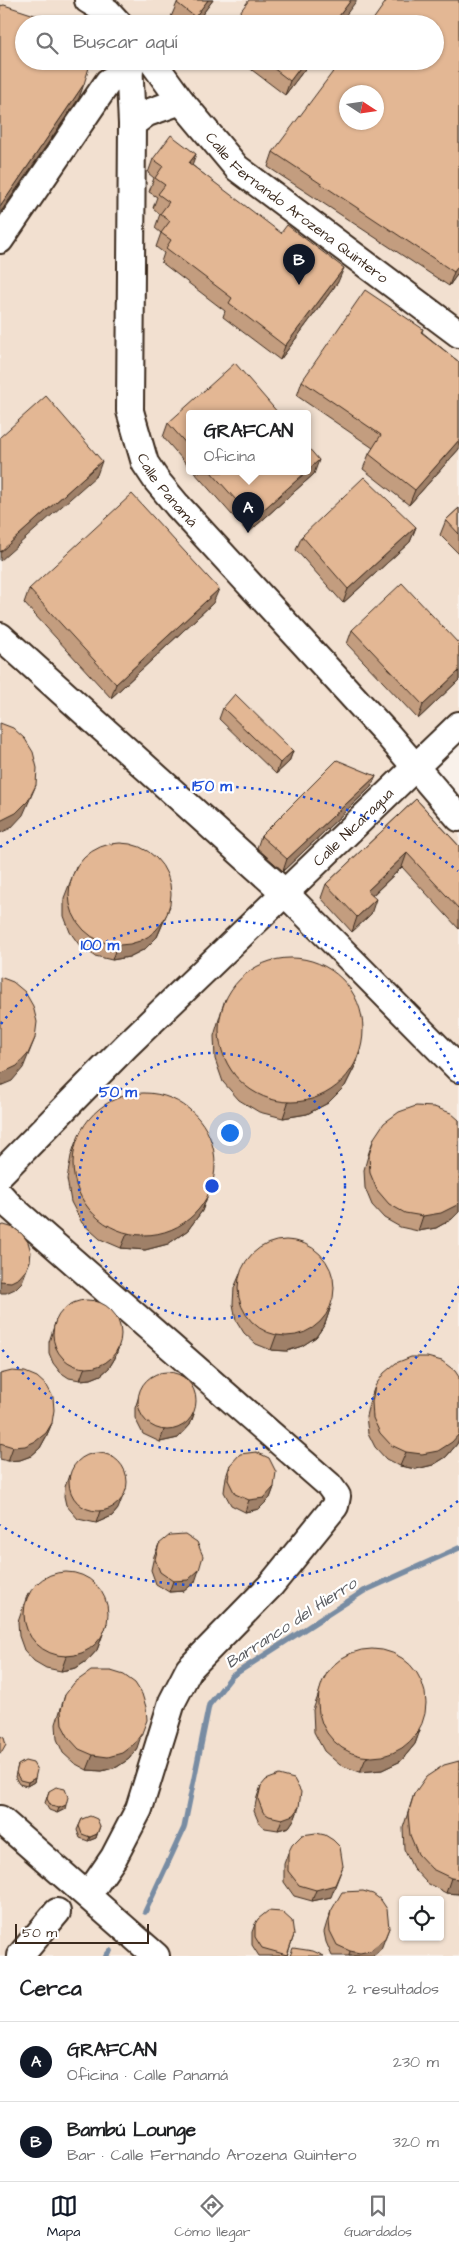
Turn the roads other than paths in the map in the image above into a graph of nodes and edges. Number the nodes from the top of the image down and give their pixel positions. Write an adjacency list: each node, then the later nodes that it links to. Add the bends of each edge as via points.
1 (88, 0): 2 (street)
2 (111, 15)
3 (127, 70): 8 (street, via 108,82)
4 (136, 70): 7 (street, Calle Panamá)
5 (144, 70): 6 (street, Calle Fernando Arozena Quintero)
6 (181, 101): 7 (street, via 146,113); 9 (street, Calle Fernando Arozena Quintero, via 237,168)
7 (132, 124): 12 (street, Calle Panamá, via 130,411 145,463 177,505 388,735)
8 (0, 240)
9 (459, 334)
10 (0, 636): 14 (street)
11 (459, 725): 12 (street, Calle Nicaragua)
12 (413, 767): 13 (street, Calle Panamá); 14 (street, Calle Nicaragua)
13 (459, 818)
14 (289, 889): 15 (street); 16 (street, Calle Nicaragua, via 126,1046)
15 (459, 1069)
16 (0, 1174)
17 (0, 1195): 19 (street, via 329,1485 337,1496 335,1506 271,1585 189,1669 172,1702 139,1809 114,1857)
18 (0, 1819): 19 (street)
19 (88, 1895): 22 (street)
20 (58, 1912): 21 (street)
21 (20, 1956)
22 (156, 1956)

